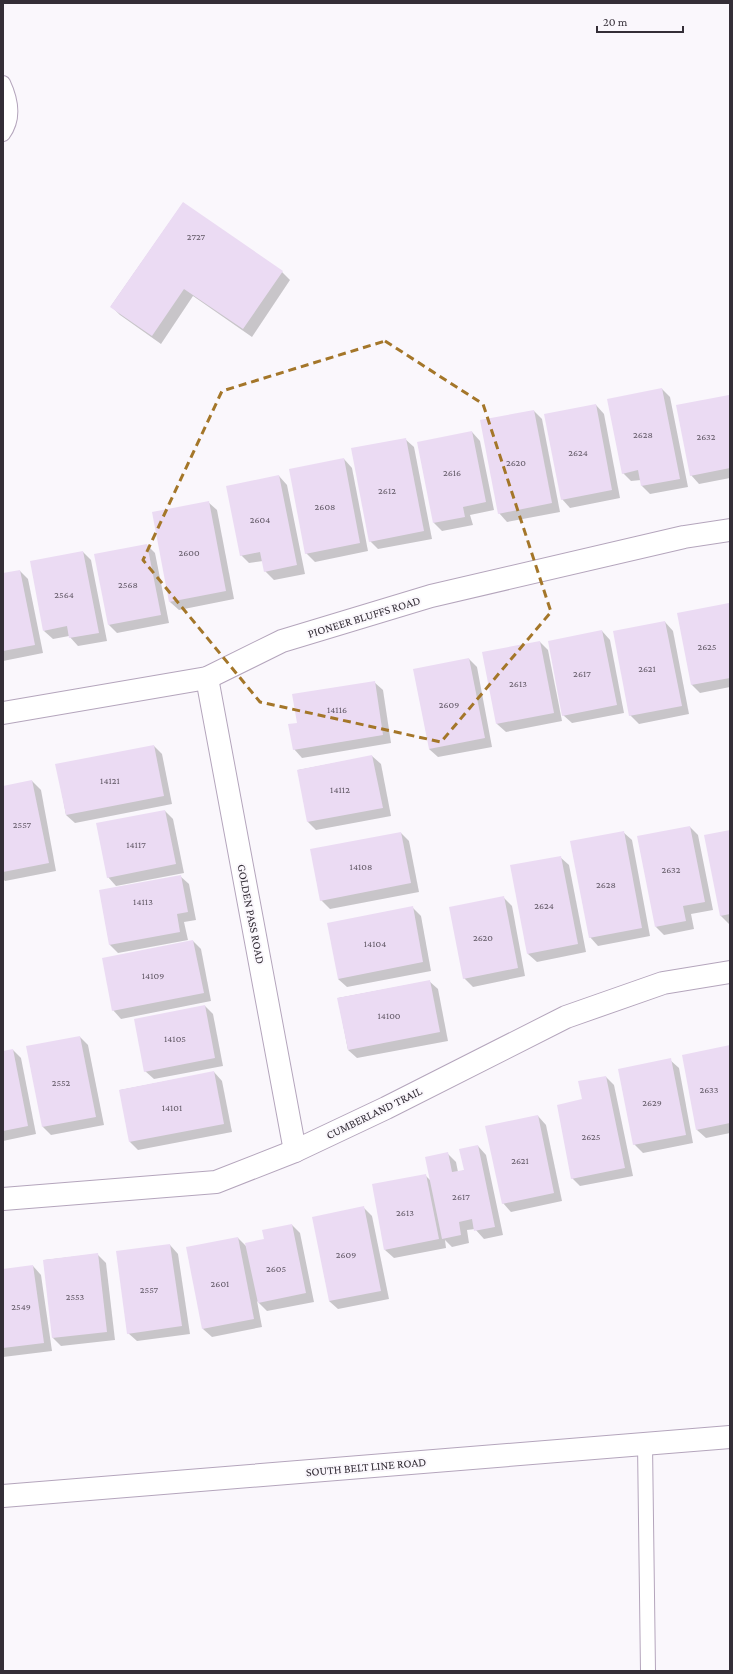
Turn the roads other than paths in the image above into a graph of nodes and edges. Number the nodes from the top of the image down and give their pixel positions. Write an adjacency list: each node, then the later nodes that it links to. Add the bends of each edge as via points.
1 (3, 83): 2 (lane, via 10,97 9,125)
2 (3, 134)
3 (730, 530): 4 (street, PIONEER BLUFFS ROAD, via 684,537 431,596 282,642)
4 (207, 678): 5 (street, PIONEER BLUFFS ROAD); 7 (street, GOLDEN PASS ROAD)
5 (3, 713)
6 (730, 972): 7 (street, CUMBERLAND TRAIL, via 663,983 566,1017)
7 (295, 1151): 8 (street, CUMBERLAND TRAIL, via 216,1182)
8 (3, 1199)
9 (730, 1437): 10 (street, SOUTH BELT LINE ROAD)
10 (645, 1444): 11 (street, SOUTH BELT LINE ROAD); 12 (lane)
11 (3, 1496)
12 (648, 1671)

